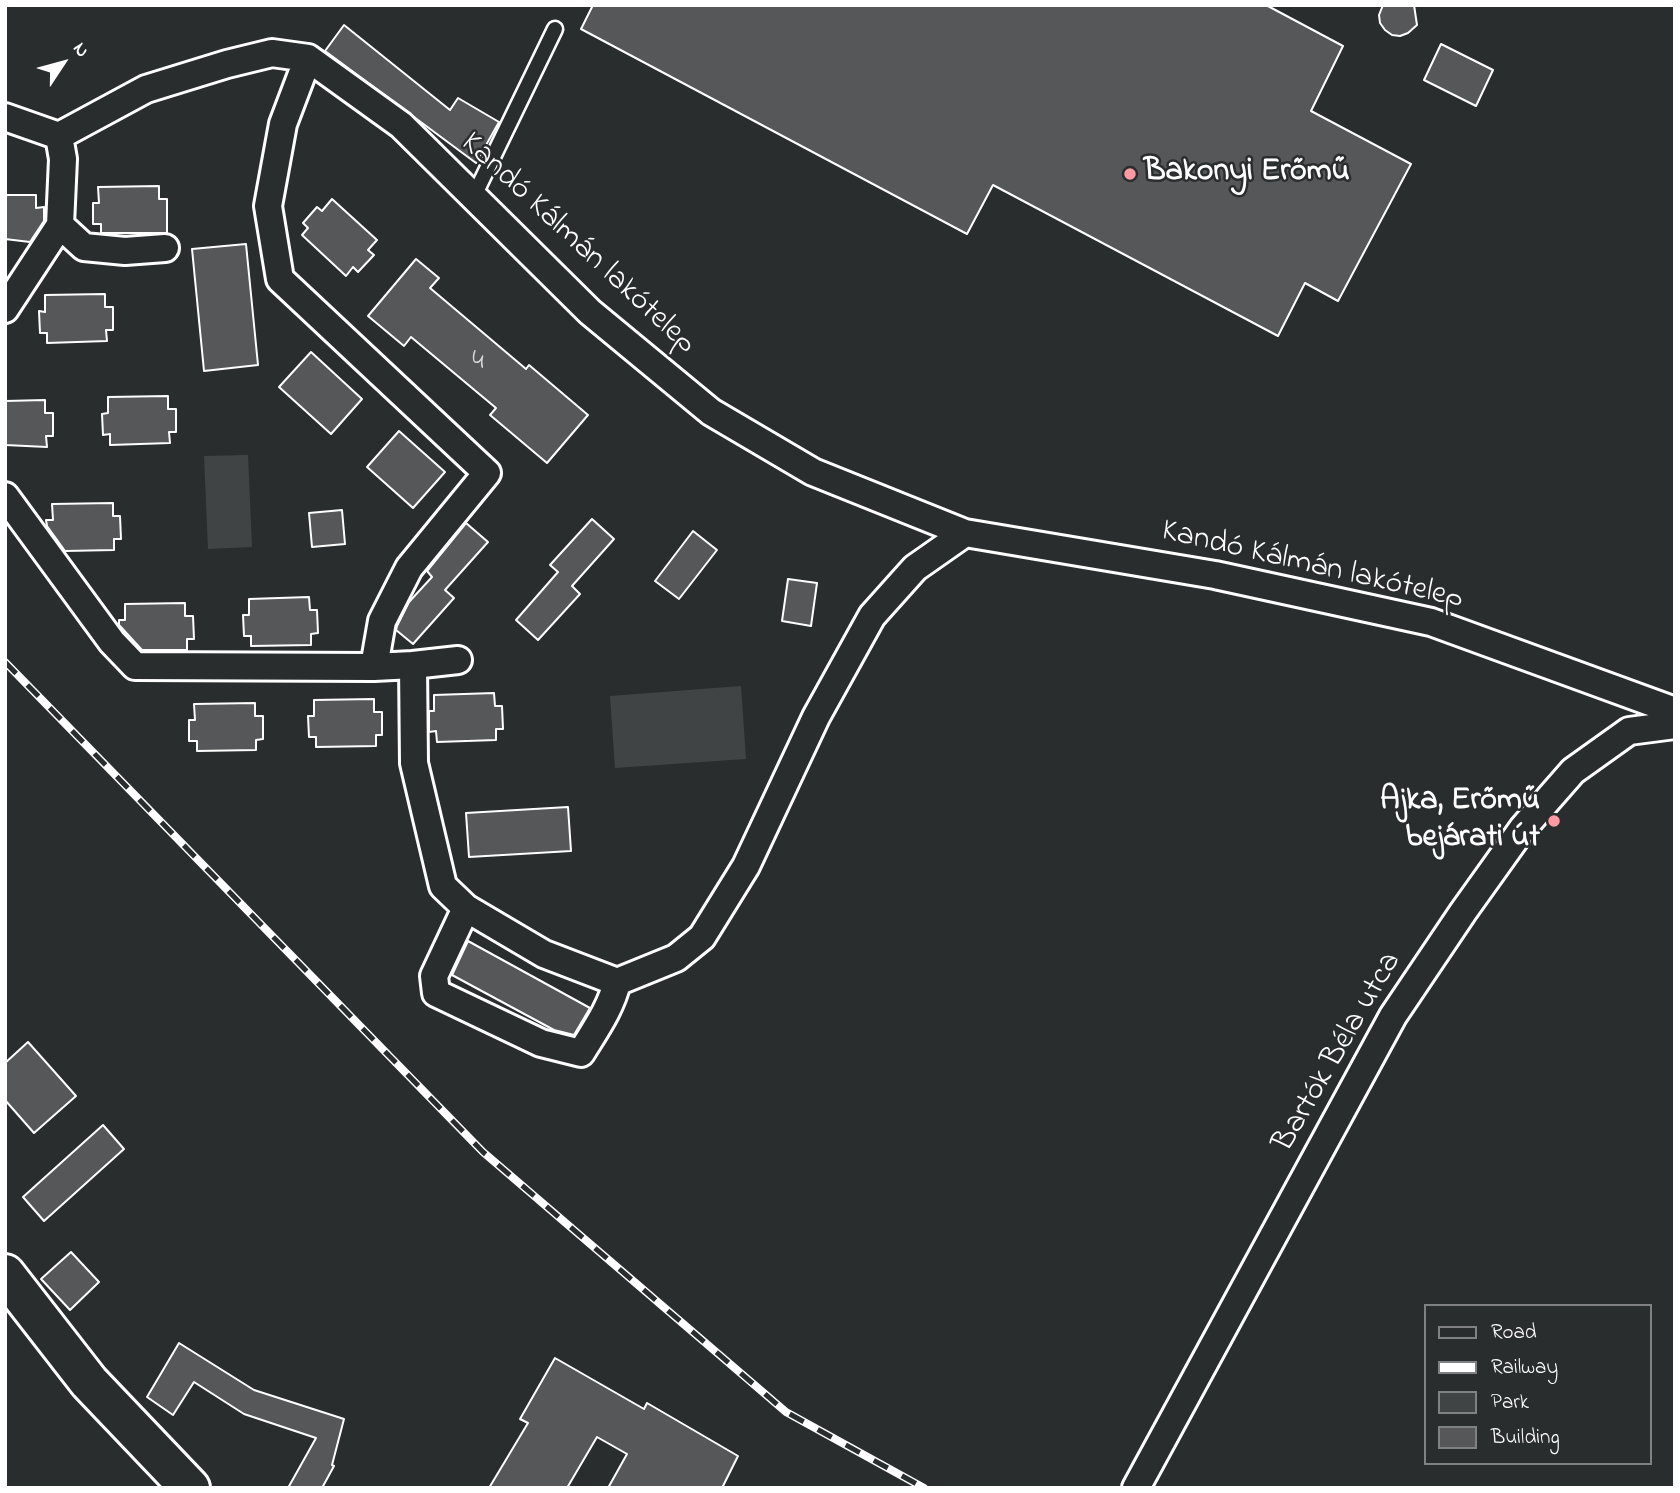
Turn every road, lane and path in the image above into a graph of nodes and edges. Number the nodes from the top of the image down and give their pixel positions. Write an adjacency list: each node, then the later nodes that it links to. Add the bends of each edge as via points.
1 (555, 29): 5 (lane)
2 (308, 58): 4 (street, Kandó Kálmán lakótelep, via 272,53 215,67 146,89); 5 (street, Kandó Kálmán lakótelep, via 401,125); 13 (street, via 283,124 268,206 280,279 487,474 409,569 382,621)
3 (5, 117): 4 (street)
4 (59, 136): 6 (street, via 63,159)
5 (474, 196): 10 (street, Kandó Kálmán lakótelep, via 590,312 711,412 813,472)
6 (60, 225): 7 (street, via 84,247); 8 (street)
7 (165, 248)
8 (5, 309)
9 (5, 496): 13 (street, via 112,642 135,666)
10 (965, 533): 14 (street, Kandó Kálmán lakótelep, via 1215,575 1431,622); 17 (street, via 915,568 872,617 816,717 746,866 702,937 676,958)
11 (458, 660): 12 (street)
12 (413, 665): 13 (street); 16 (street, via 414,763 429,836 443,886)
13 (374, 667)
14 (1675, 711)
15 (1675, 725): 20 (street, Bartók Béla utca, via 1629,730 1573,771 1523,828 1463,912 1393,1016)
16 (466, 908): 17 (street, via 544,954); 17 (street, via 434,976 436,993 541,1043 581,1053 610,1004)
17 (617, 982)
18 (5, 1274): 19 (main road, via 89,1382)
19 (190, 1488)
20 (1136, 1488)

